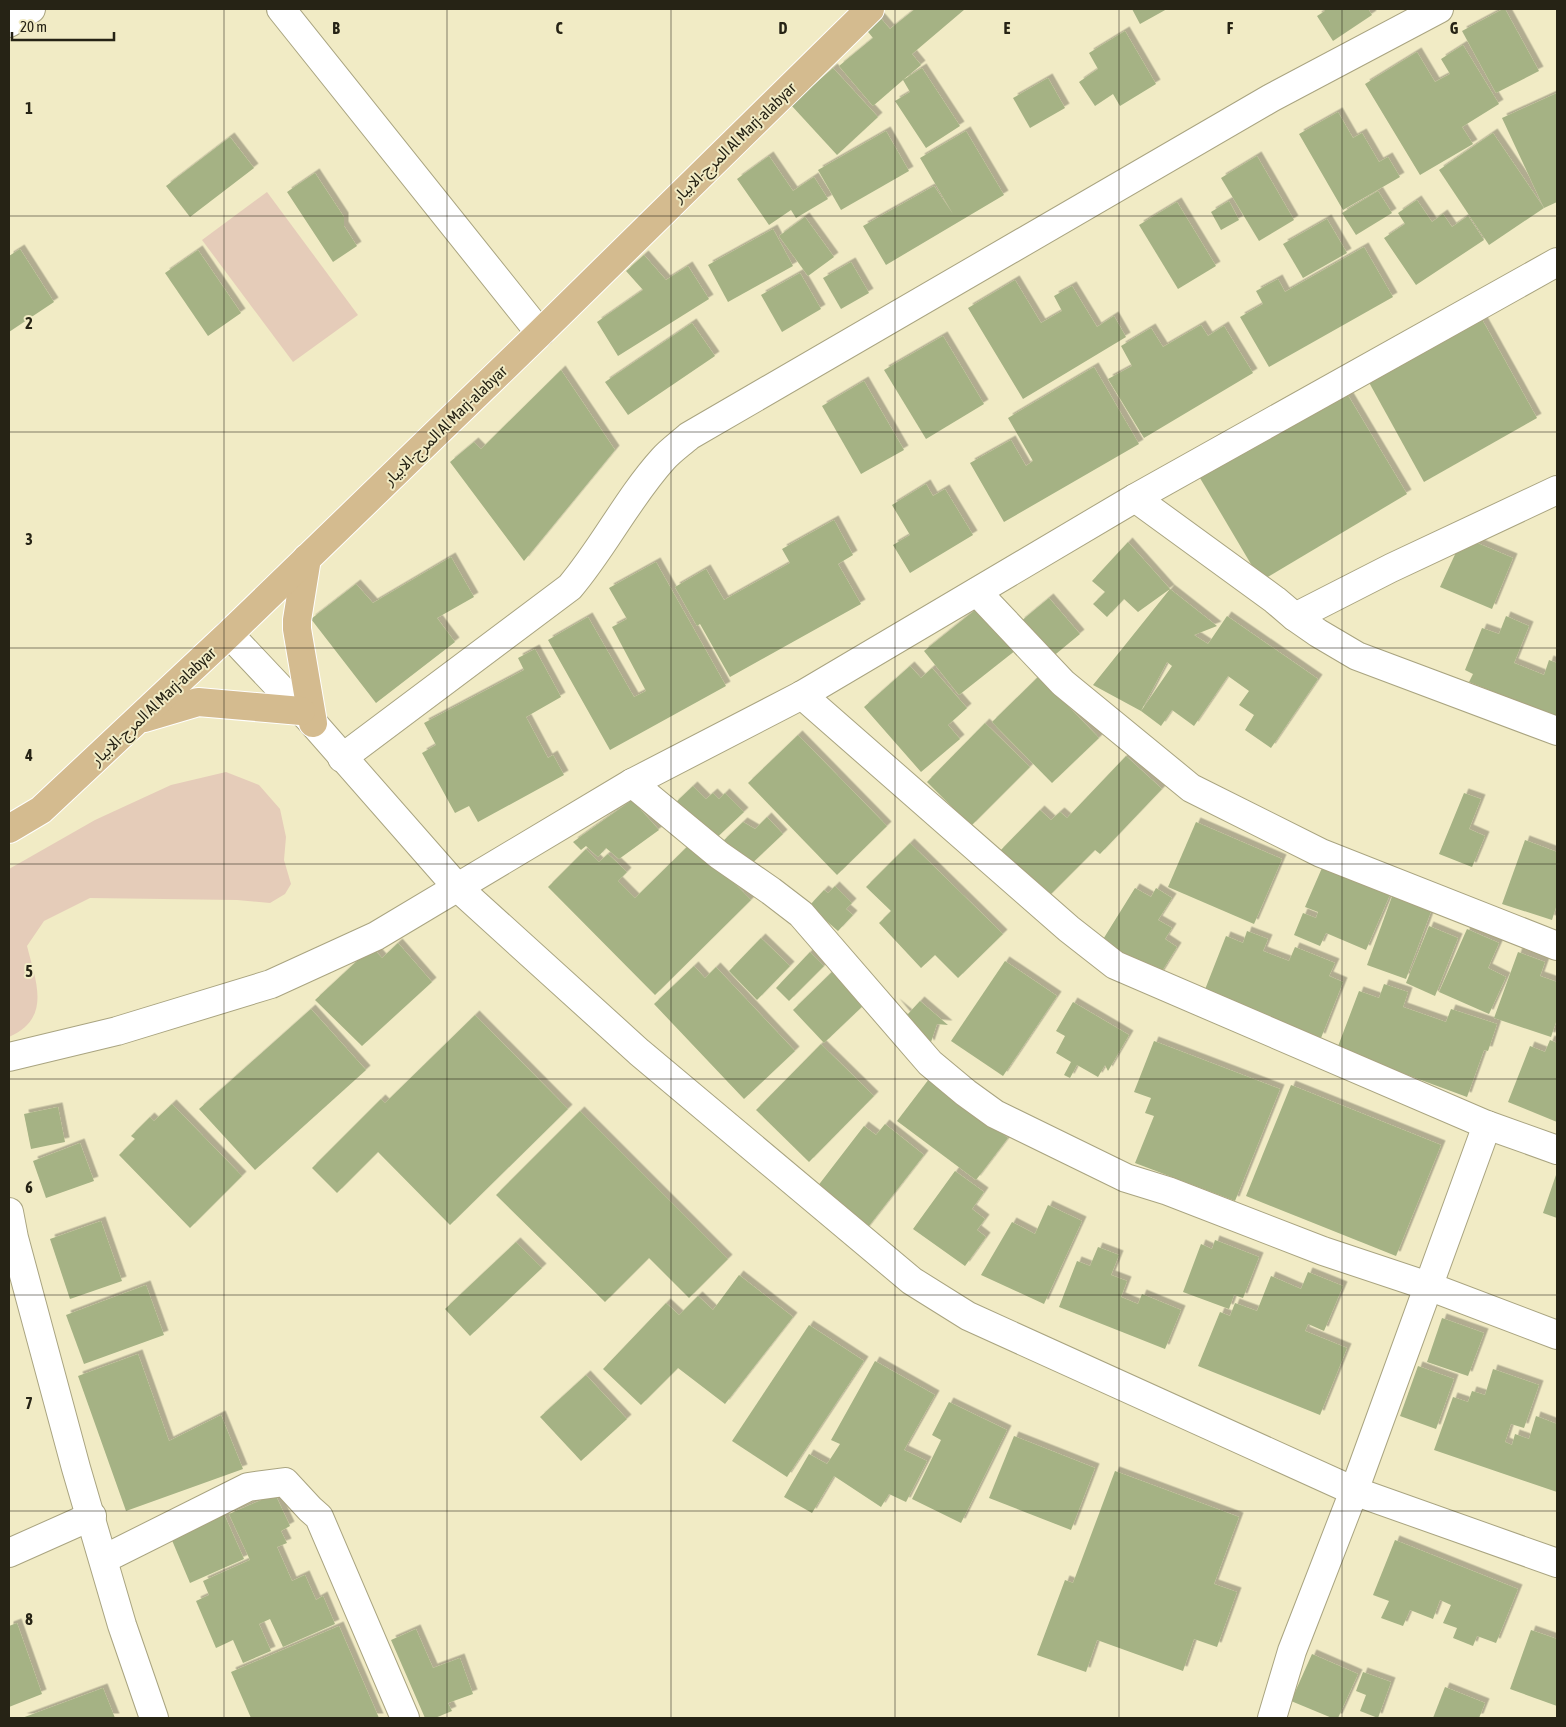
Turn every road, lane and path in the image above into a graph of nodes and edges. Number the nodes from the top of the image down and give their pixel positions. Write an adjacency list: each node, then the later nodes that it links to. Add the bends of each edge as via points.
1 (31, 9): 5 (street)
2 (281, 9): 7 (street)
3 (870, 9): 7 (main road, المرج-الابيار Al Marj-alabyar)
4 (1439, 9): 18 (street, via 1271,98 689,436 664,458 646,480 588,566 570,587)
5 (9, 23)
6 (1557, 262): 9 (street)
7 (540, 333): 10 (main road, المرج-الابيار Al Marj-alabyar)
8 (1557, 490): 12 (street, via 1390,568)
9 (1134, 498): 11 (street); 12 (street)
10 (307, 558): 13 (main road, المرج-الابيار Al Marj-alabyar); 15 (main road, via 297,629)
11 (977, 592): 14 (street); 22 (street, via 1063,683 1191,788 1321,852)
12 (1295, 617): 17 (street, via 1357,656)
13 (229, 634): 15 (street); 16 (main road, المرج-الابيار Al Marj-alabyar)
14 (802, 694): 19 (street); 24 (street, via 1114,965)
15 (307, 717): 16 (main road, via 198,702); 18 (street)
16 (136, 721): 20 (main road, المرج-الابيار Al Marj-alabyar, via 41,810)
17 (1557, 732)
18 (342, 758): 21 (street)
19 (632, 783): 21 (street); 27 (street, via 719,855 801,914 930,1063 995,1114 1126,1178)
20 (9, 829)
21 (456, 888): 23 (street, via 376,936 271,984 117,1031); 29 (street, via 639,1052 912,1281 968,1316)
22 (1557, 946)
23 (9, 1057)
24 (1487, 1125): 25 (street); 27 (street)
25 (1557, 1150)
26 (9, 1212): 30 (street, via 76,1468)
27 (1428, 1286): 28 (street); 29 (street)
28 (1557, 1336)
29 (1354, 1491): 33 (street); 36 (street, via 1292,1651)
30 (92, 1516): 31 (street); 32 (street)
31 (9, 1554)
32 (104, 1559): 34 (street, via 122,1625); 35 (street, via 248,1487 285,1482 319,1517)
33 (1557, 1564)
34 (154, 1718)
35 (405, 1718)
36 (1272, 1718)

